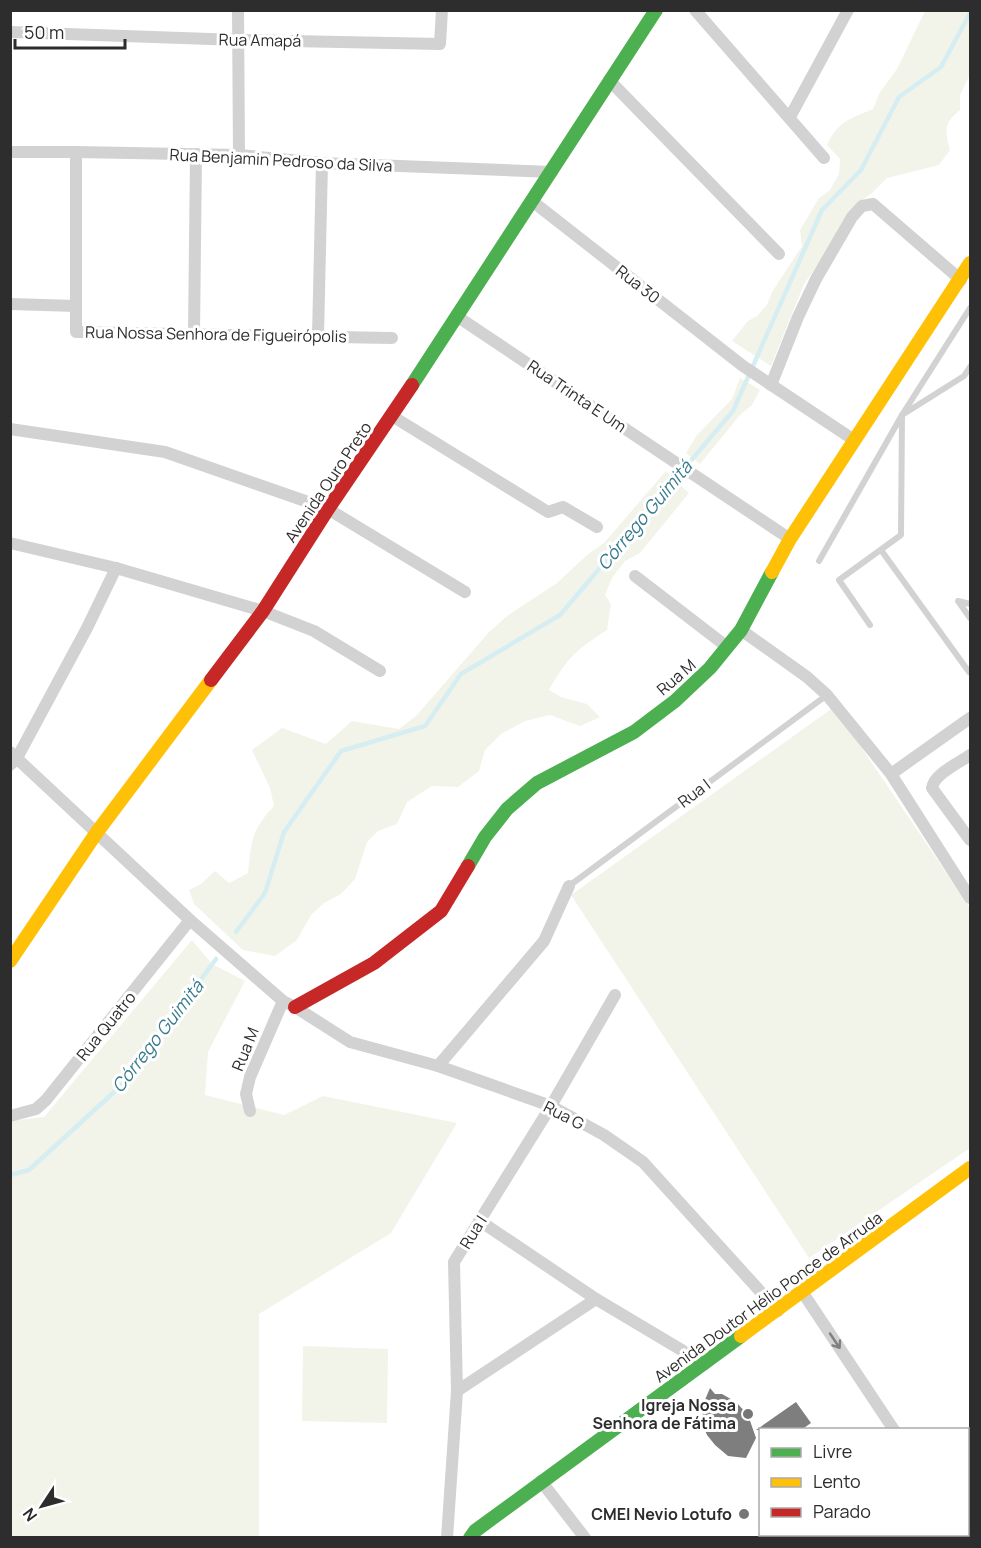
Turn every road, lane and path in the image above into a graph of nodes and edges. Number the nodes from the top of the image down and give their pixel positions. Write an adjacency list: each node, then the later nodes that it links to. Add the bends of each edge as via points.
1 (238, 10): 7 (street)
2 (442, 10): 7 (street, Rua Amapá, via 440,44)
3 (656, 10): 8 (street, Avenida Ouro Preto)
4 (695, 10): 9 (street)
5 (848, 10): 9 (street)
6 (10, 32): 7 (street, Rua Amapá)
7 (238, 40): 13 (street)
8 (609, 80): 16 (street, Avenida Ouro Preto); 18 (street)
9 (790, 117): 14 (street)
10 (10, 152): 11 (street, Rua Benjamin Pedroso da Silva)
11 (76, 152): 12 (street, Rua Benjamin Pedroso da Silva); 22 (street, Rua Nossa Senhora de Figueirópolis)
12 (196, 154): 13 (street, Rua Benjamin Pedroso da Silva); 25 (street)
13 (239, 155): 15 (street, Rua Benjamin Pedroso da Silva)
14 (824, 158)
15 (322, 163): 16 (street, Rua Benjamin Pedroso da Silva); 26 (street)
16 (552, 172): 17 (street, Avenida Ouro Preto)
17 (532, 201): 24 (street, Avenida Ouro Preto); 29 (street, Rua 30)
18 (779, 254)
19 (970, 263): 20 (street, Rua M)
20 (960, 280): 29 (street, via 873,204 862,206 816,279); 33 (street, Rua M)
21 (10, 304): 22 (street)
22 (76, 306): 25 (street, Rua Nossa Senhora de Figueirópolis, via 76,332)
23 (970, 308): 30 (lane)
24 (458, 316): 31 (street, Avenida Ouro Preto); 36 (street, Rua Trinta E Um)
25 (194, 334): 26 (street, Rua Nossa Senhora de Figueirópolis)
26 (318, 336): 27 (street, Rua Nossa Senhora de Figueirópolis)
27 (392, 338)
28 (970, 367): 30 (lane, via 964,376)
29 (767, 382): 33 (street, Rua 30)
30 (902, 415): 38 (lane, via 901,535); 39 (lane)
31 (392, 416): 34 (street, Avenida Ouro Preto); 35 (street, via 548,512 563,507)
32 (10, 429): 34 (street, via 165,452)
33 (854, 440): 36 (street, Rua M)
34 (327, 509): 42 (street); 44 (street, Avenida Ouro Preto)
35 (597, 528)
36 (790, 539): 47 (street, Rua M)
37 (10, 543): 40 (street)
38 (881, 550): 46 (lane, via 840,580); 50 (lane)
39 (819, 561)
40 (116, 568): 44 (street); 54 (street, via 87,628)
41 (635, 576): 48 (street)
42 (465, 592)
43 (970, 604): 45 (lane, via 958,601)
44 (263, 611): 49 (street, via 314,631); 56 (street, Avenida Ouro Preto)
45 (970, 618)
46 (870, 625)
47 (741, 630): 48 (street, Rua M); 51 (street)
48 (726, 646): 63 (street, Rua M, via 710,668 675,701 634,732 537,783 507,809 485,837 441,911 374,963)
49 (380, 671)
50 (970, 671)
51 (827, 695): 55 (street); 58 (lane, Rua I)
52 (970, 718): 55 (street)
53 (970, 755): 57 (street, via 939,777 932,788)
54 (13, 758): 56 (street)
55 (891, 774): 59 (street)
56 (97, 832): 60 (street); 61 (street, Avenida Ouro Preto)
57 (970, 840)
58 (569, 886): 64 (street, Rua I, via 544,941)
59 (970, 898)
60 (190, 920): 63 (street); 67 (street, Rua Quatro, via 46,1100 36,1109)
61 (10, 961)
62 (615, 995): 65 (street, Rua I)
63 (289, 1004): 64 (street, Rua G, via 350,1042); 66 (street, Rua M, via 250,1077 246,1095)
64 (438, 1066): 65 (street, Rua G)
65 (551, 1106): 69 (street, Rua I); 72 (street, Rua G, via 643,1162)
66 (250, 1111)
67 (10, 1116)
68 (970, 1168): 70 (street, Avenida Doutor Hélio Ponce de Arruda)
69 (480, 1221): 71 (street); 74 (street, Rua I, via 454,1262)
70 (803, 1293): 72 (street, Avenida Doutor Hélio Ponce de Arruda); 75 (street, one-way to 75)
71 (596, 1299): 73 (street); 74 (street)
72 (778, 1311): 73 (street, Avenida Doutor Hélio Ponce de Arruda)
73 (705, 1364): 76 (street, Avenida Doutor Hélio Ponce de Arruda)
74 (458, 1390): 77 (street, Rua I)
75 (893, 1428)
76 (541, 1481): 78 (street, Avenida Doutor Hélio Ponce de Arruda); 79 (street)
77 (447, 1538)
78 (470, 1538)
79 (585, 1538)

